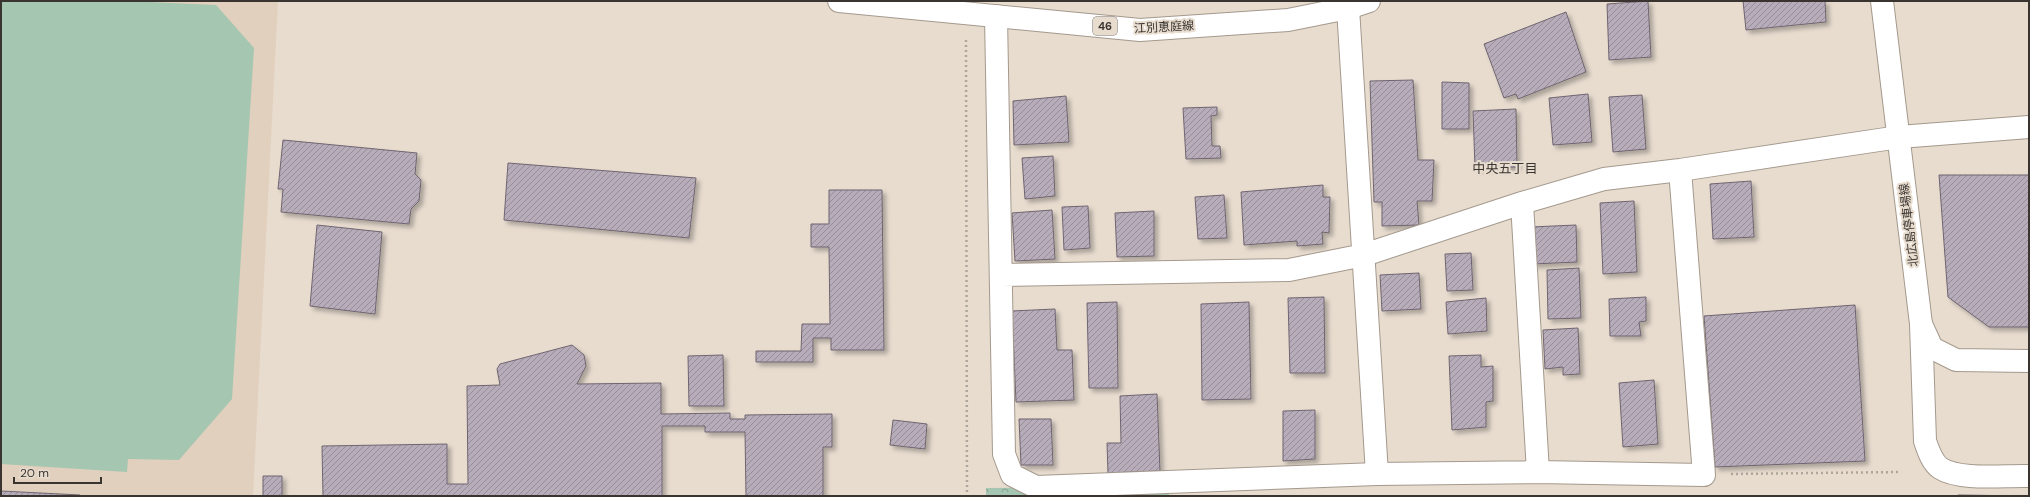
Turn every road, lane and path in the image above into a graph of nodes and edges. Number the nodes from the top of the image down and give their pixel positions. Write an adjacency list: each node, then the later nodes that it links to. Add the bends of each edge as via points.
1 (839, 1): 4 (street, 江別恵庭線 / 46)
2 (1369, 1): 5 (street, 江別恵庭線 / 46)
3 (1882, 1): 9 (street, 北広島停車場線)
4 (874, 3): 6 (street, 江別恵庭線 / 46)
5 (1348, 8): 7 (street, 江別恵庭線 / 46, via 1288,20 1140,30); 12 (street)
6 (967, 14): 7 (street, 江別恵庭線 / 46); 21 (path)
7 (996, 16): 13 (street)
8 (2029, 128): 9 (street)
9 (1899, 137): 10 (street); 14 (street, 北広島停車場線)
10 (1680, 170): 11 (street, via 1604,179); 19 (street)
11 (1522, 203): 12 (street); 16 (street)
12 (1364, 256): 13 (street, via 1289,270); 18 (street)
13 (1001, 275): 18 (street, via 1004,454 1012,475 1036,487)
14 (1921, 324): 15 (street, 北広島停車場線, via 1932,348 1956,360); 20 (street, via 1925,441 1930,454 1940,467 1955,475)
15 (2029, 361)
16 (1538, 472): 18 (street); 19 (street)
17 (1899, 472): 19 (path)
18 (1377, 474)
19 (1704, 475)
20 (2029, 476)
21 (967, 496)

